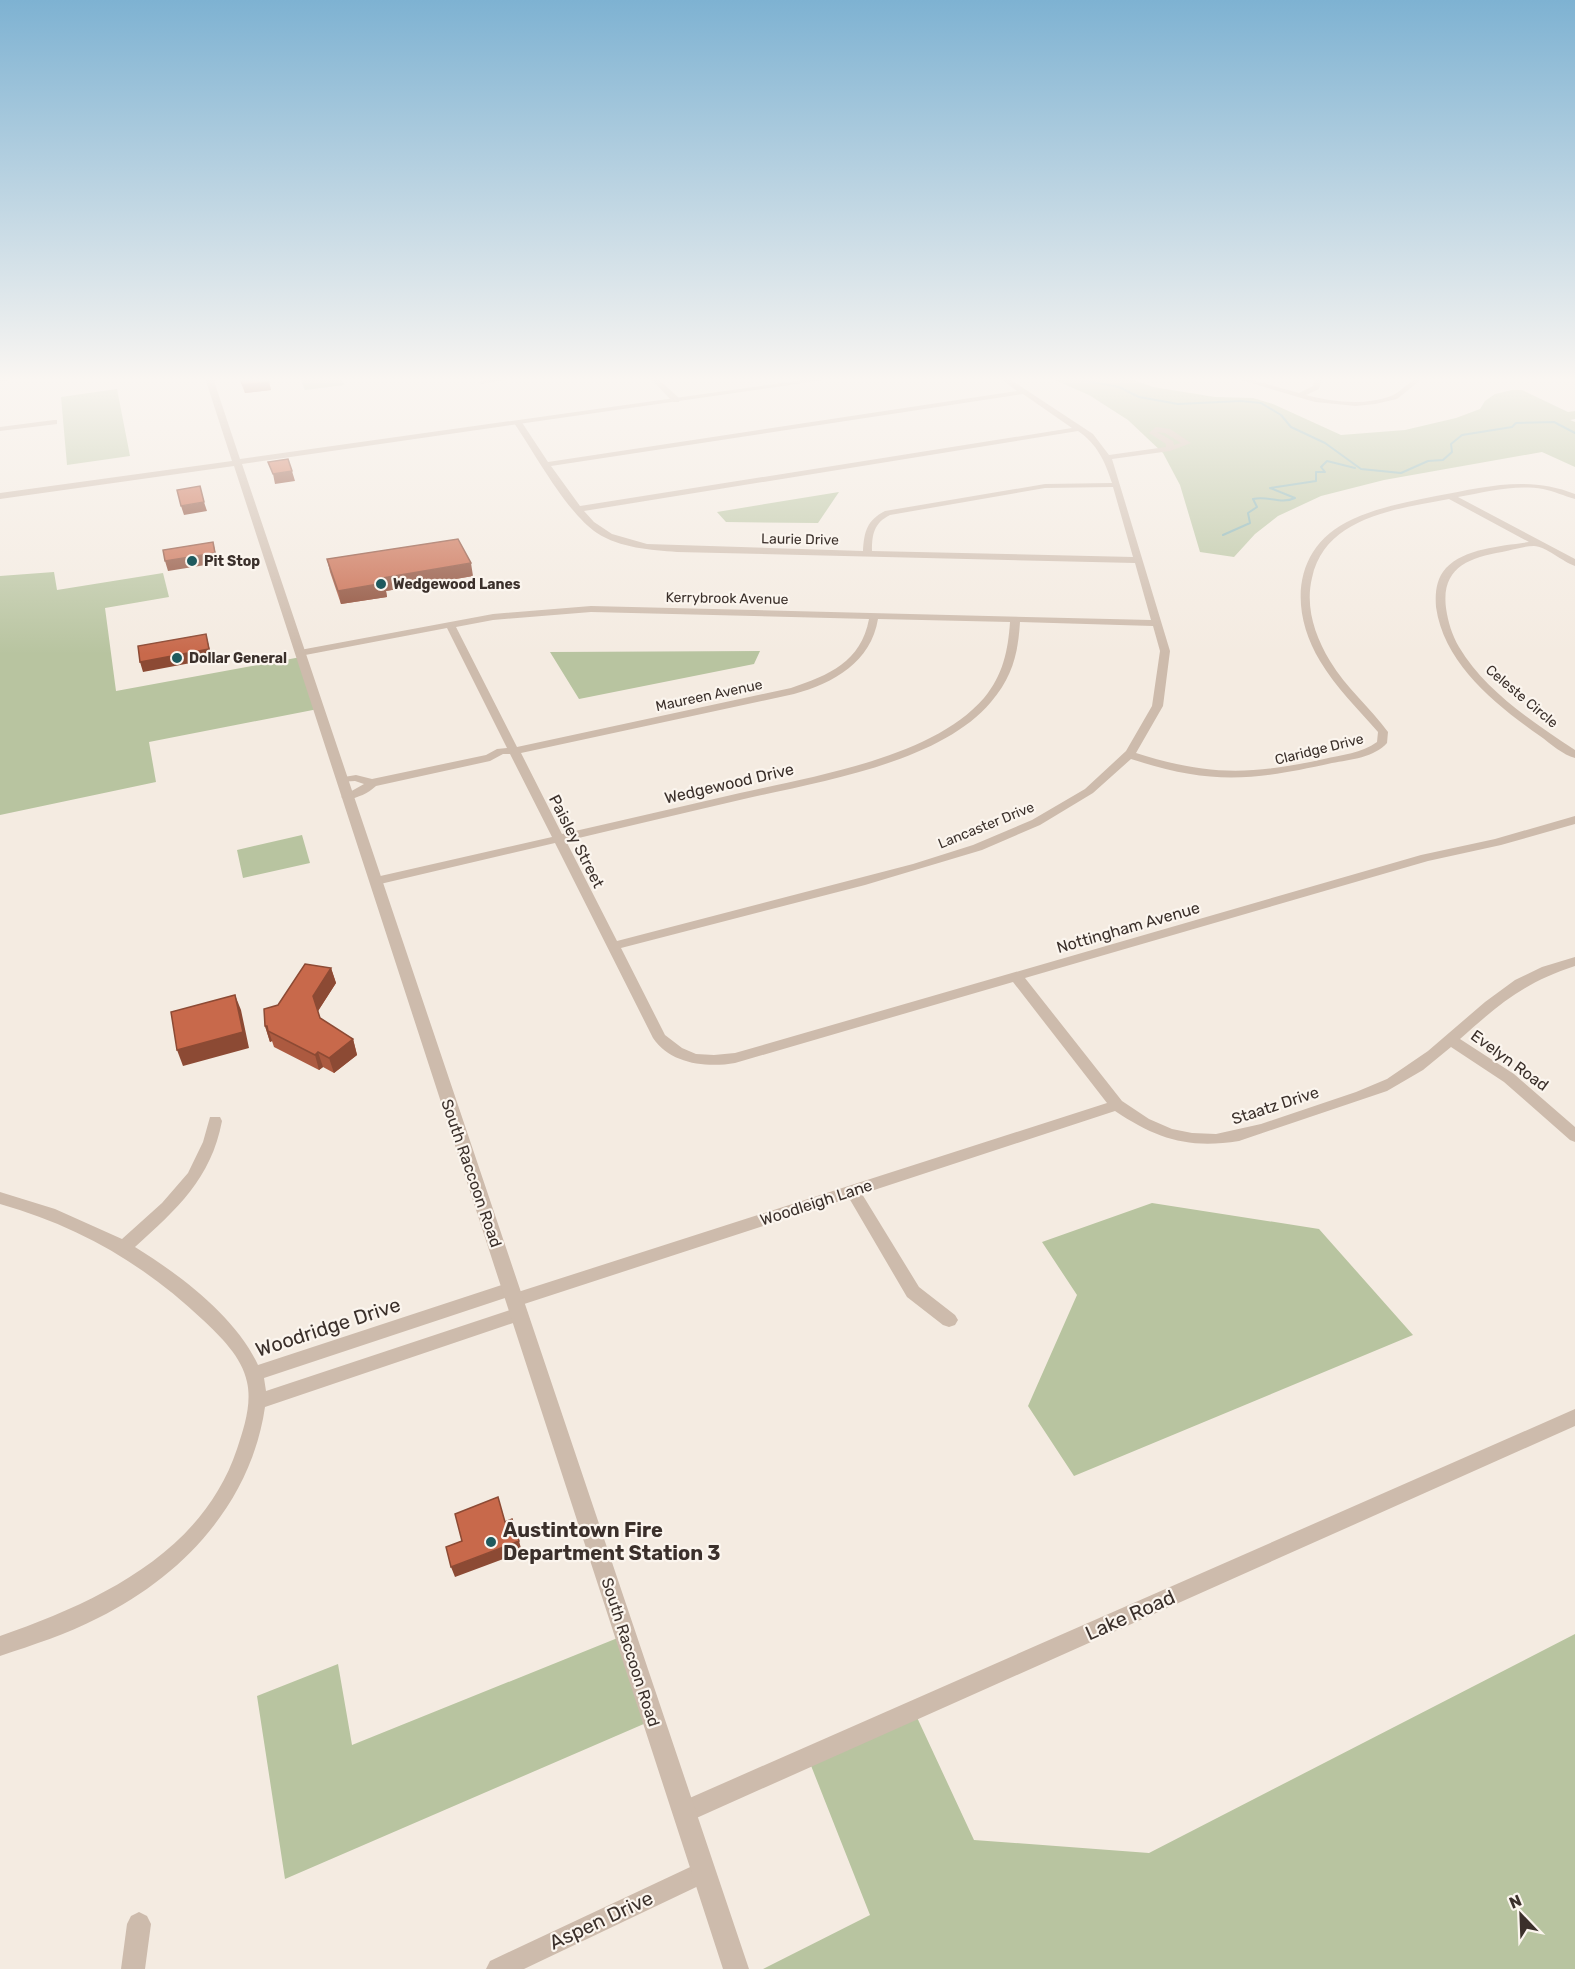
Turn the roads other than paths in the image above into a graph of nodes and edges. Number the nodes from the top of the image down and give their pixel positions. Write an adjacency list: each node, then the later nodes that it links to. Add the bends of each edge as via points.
1 (182, 470): 7 (street)
2 (240, 470): 19 (street, South Raccoon Road)
3 (551, 470): 10 (street, Laurie Drive)
4 (823, 470): 10 (street)
5 (1112, 470): 6 (street, Lancaster Drive)
6 (1116, 485): 12 (street, via 1045,486 888,513 868,527); 13 (street, Lancaster Drive)
7 (0, 496)
8 (1451, 497): 9 (street, Claridge Drive, via 1523,483 1548,486); 11 (street); 21 (street, Claridge Drive, via 1382,511 1342,527 1317,548 1306,576 1305,611 1316,644 1337,680 1383,732 1382,743 1377,747 1276,774 1247,777 1189,772)
9 (1575, 497)
10 (579, 509): 12 (street, Laurie Drive, via 600,531 650,547)
11 (1537, 543): 14 (street); 22 (street, Celeste Circle, via 1475,556 1454,566 1440,591 1443,621 1459,654 1489,689)
12 (867, 554): 13 (street, Laurie Drive)
13 (1138, 560): 17 (street, Lancaster Drive)
14 (1575, 563)
15 (874, 616): 16 (street, Kerrybrook Avenue); 18 (street, Kerrybrook Avenue, via 591,609); 20 (street, Maureen Avenue, via 873,630 862,653 841,671 814,684)
16 (1015, 619): 17 (street, Kerrybrook Avenue); 26 (street, Wedgewood Drive, via 1015,651 1002,683 974,714 919,747 855,770)
17 (1158, 623): 21 (street, Lancaster Drive, via 1165,651 1164,680 1154,714)
18 (450, 625): 19 (street, Kerrybrook Avenue); 20 (street, Paisley Street)
19 (300, 653): 24 (street, South Raccoon Road)
20 (514, 751): 23 (street, Maureen Avenue); 26 (street, Paisley Street)
21 (1128, 754): 28 (street, Lancaster Drive, via 1066,805 979,848)
22 (1575, 755)
23 (372, 783): 24 (street, via 364,791); 24 (street, via 356,778)
24 (345, 789): 27 (street, South Raccoon Road)
25 (1575, 820): 30 (street, Nottingham Avenue, via 1425,858)
26 (559, 840): 27 (street, Wedgewood Drive); 28 (street, Paisley Street)
27 (376, 881): 39 (street, South Raccoon Road)
28 (613, 946): 32 (street, Paisley Street, via 660,1038 676,1053)
29 (1575, 961): 31 (street, Staatz Drive, via 1522,982)
30 (1016, 976): 32 (street, Nottingham Avenue, via 735,1058); 33 (street, Staatz Drive)
31 (1449, 1039): 33 (street, Staatz Drive, via 1410,1072 1381,1088 1229,1139 1203,1141 1170,1134 1135,1119); 35 (street, Evelyn Road, via 1509,1078)
32 (690, 1058)
33 (1117, 1105): 36 (street, Woodleigh Lane)
34 (216, 1121): 38 (street, via 209,1150 192,1181)
35 (1575, 1136)
36 (852, 1190): 39 (street, Woodleigh Lane); 40 (street, via 913,1292)
37 (0, 1198): 38 (street, Woodridge Drive, via 71,1222)
38 (123, 1248): 41 (street, Woodridge Drive, via 198,1304 243,1354)
39 (515, 1301): 41 (street, Woodridge Drive); 42 (street); 45 (street, South Raccoon Road)
40 (949, 1320)
41 (254, 1374): 42 (street)
42 (257, 1402): 44 (street, via 248,1446 233,1479 217,1506 181,1549 144,1580 101,1606)
43 (1575, 1417): 45 (street, Lake Road)
44 (0, 1646)
45 (684, 1812): 46 (street, South Raccoon Road)
46 (704, 1872): 49 (street, Aspen Drive); 50 (street, South Raccoon Road)
47 (139, 1924): 48 (street)
48 (133, 1969)
49 (498, 1969)
50 (736, 1969)

